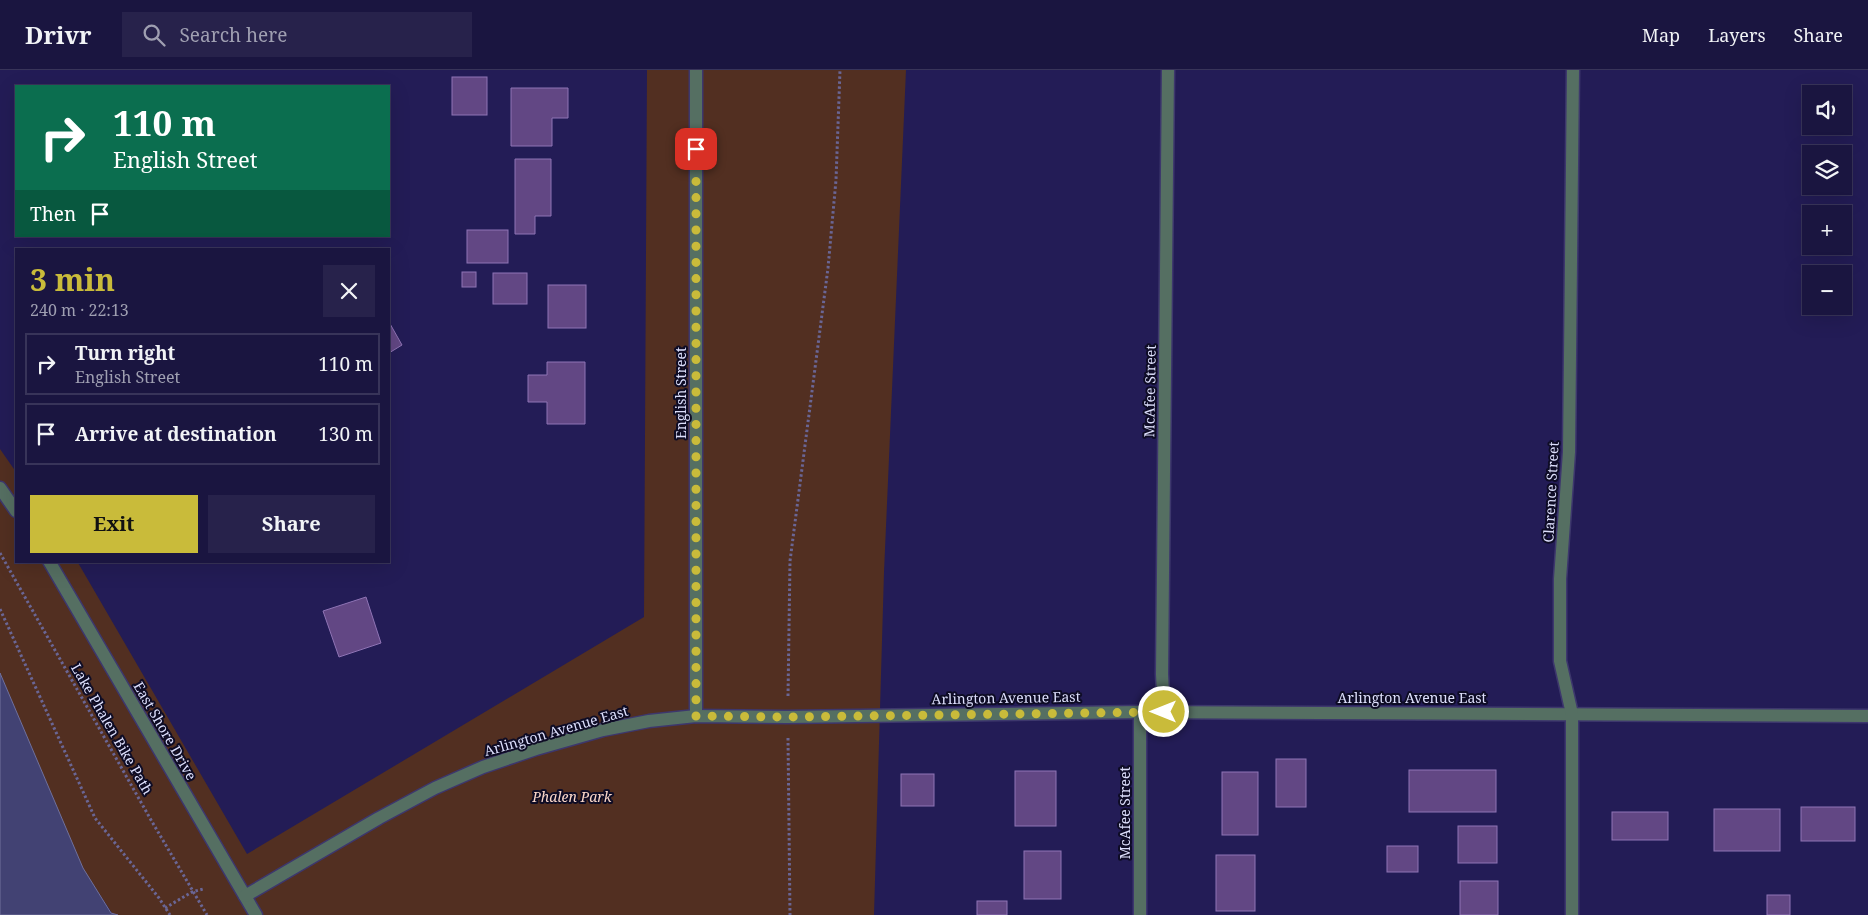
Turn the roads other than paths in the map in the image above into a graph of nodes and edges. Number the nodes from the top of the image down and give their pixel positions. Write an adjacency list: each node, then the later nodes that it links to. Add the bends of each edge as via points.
1 (696, 70): 10 (street, English Street)
2 (1168, 70): 8 (street, McAfee Street)
3 (1573, 70): 9 (street, Clarence Street, via 1569,452 1560,579 1560,660)
4 (0, 488): 5 (street)
5 (15, 509)
6 (50, 563): 12 (street, East Shore Drive)
7 (1140, 712): 8 (street, Arlington Avenue East); 10 (street, Arlington Avenue East); 14 (street, McAfee Street)
8 (1164, 712): 9 (street, Arlington Avenue East)
9 (1572, 714): 11 (street, Arlington Avenue East); 15 (street, Clarence Street)
10 (696, 716): 12 (street, Arlington Avenue East, via 603,730 483,767 379,818)
11 (1868, 716)
12 (245, 896): 13 (street, East Shore Drive)
13 (256, 915)
14 (1140, 915)
15 (1572, 915)

